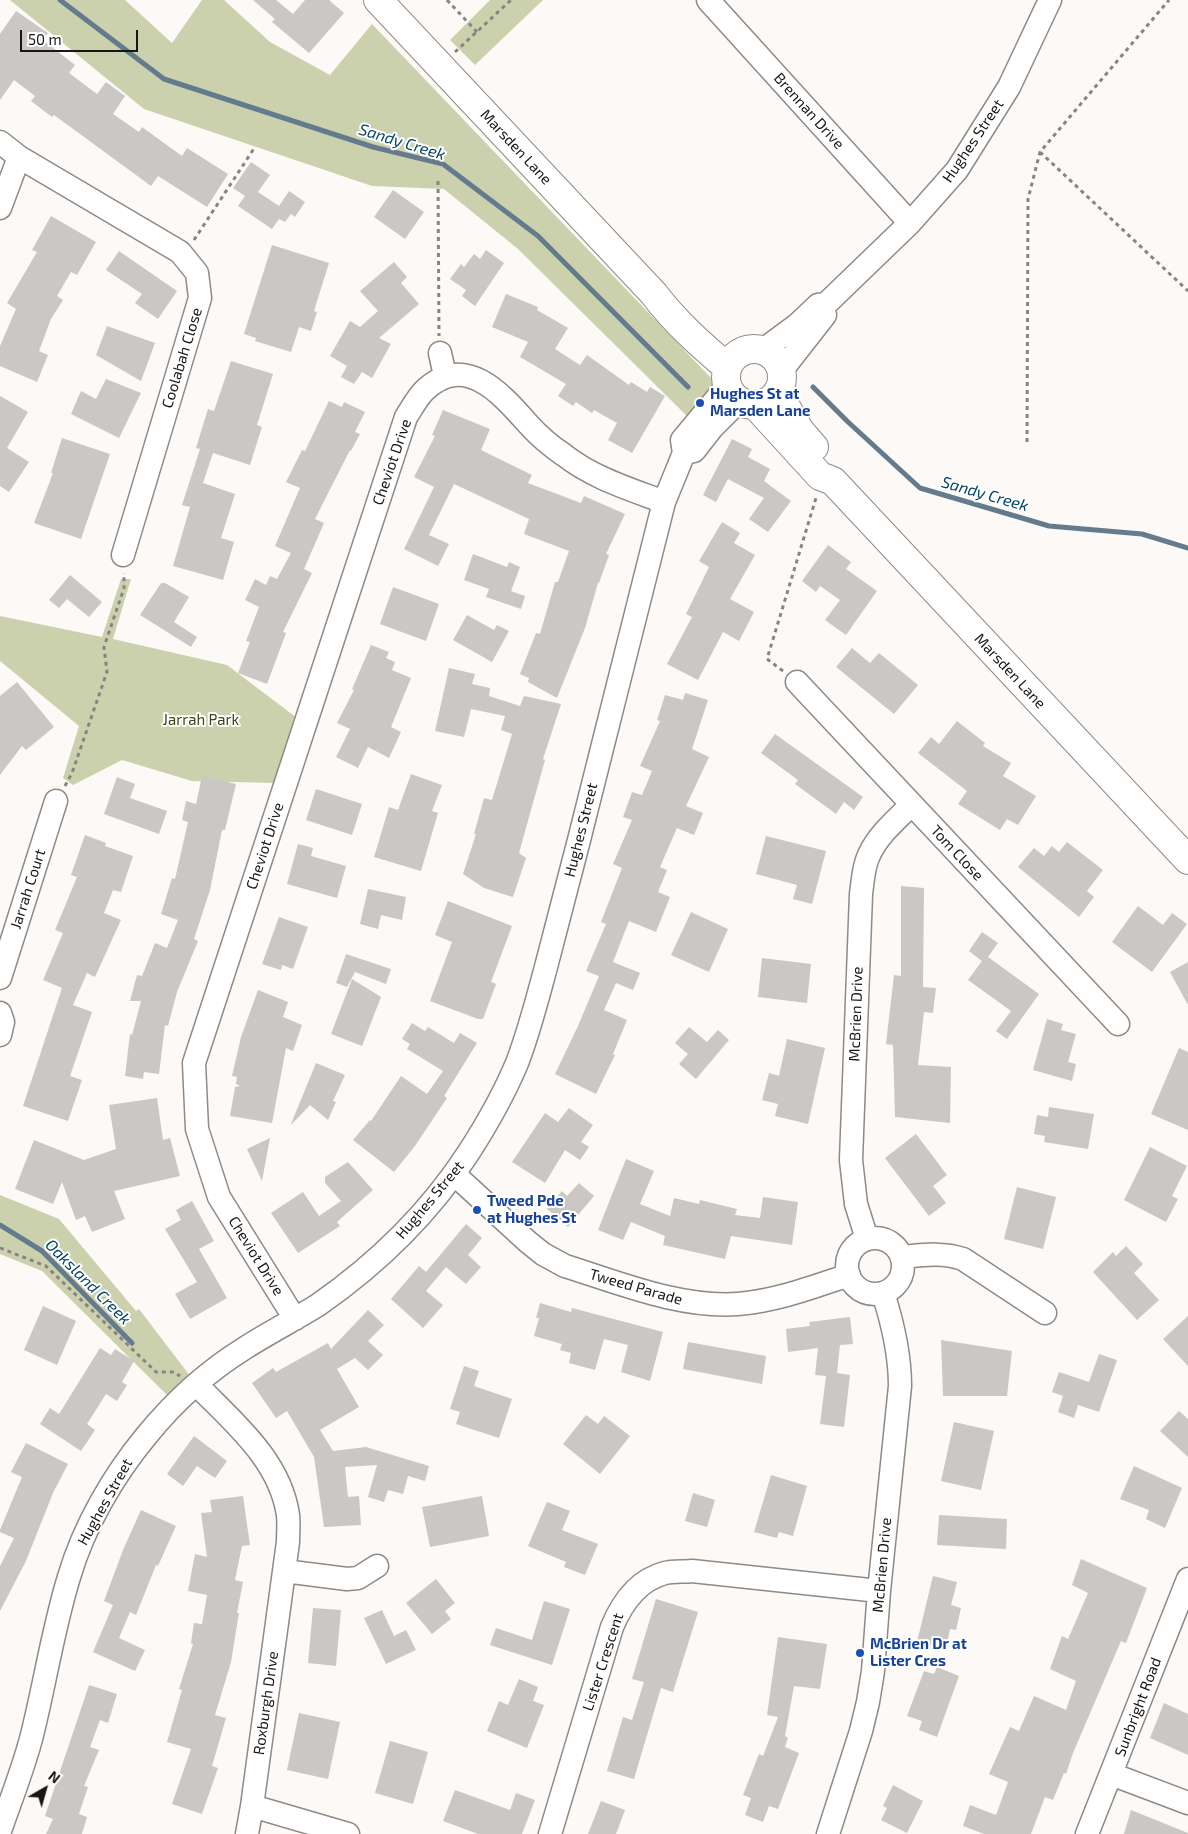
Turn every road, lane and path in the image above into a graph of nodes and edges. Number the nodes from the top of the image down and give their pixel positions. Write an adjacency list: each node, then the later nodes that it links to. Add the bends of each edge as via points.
1 (378, 0): 8 (main road, Marsden Lane)
2 (447, 0): 7 (path)
3 (511, 0): 7 (path)
4 (708, 0): 15 (street, Brennan Drive)
5 (1050, 0): 15 (street, Hughes Street, via 1009,87 957,170)
6 (1168, 0): 11 (path)
7 (477, 32): 8 (path)
8 (440, 67): 20 (main road, Marsden Lane, via 654,294 677,302)
9 (0, 142): 12 (street, Coolabah Close)
10 (255, 146): 16 (path, via 194,240)
11 (1040, 152): 17 (path); 21 (path, via 1028,198)
12 (19, 157): 14 (street); 16 (street, Coolabah Close)
13 (438, 182): 18 (path)
14 (0, 208)
15 (910, 223): 20 (street, Hughes Street, via 826,304 818,305 798,324)
16 (180, 252): 24 (street, Coolabah Close, via 197,273 200,298)
17 (1188, 291)
18 (440, 353): 19 (street)
19 (445, 376): 23 (street, via 458,375 479,380 494,388 564,456 588,471); 40 (street, Cheviot Drive, via 425,390 406,417 194,1063 197,1129 219,1197)
20 (751, 378): 22 (main road, Marsden Lane, via 820,476); 23 (street, Hughes Street, via 682,440 684,453)
21 (1027, 442)
22 (833, 481): 25 (path, via 816,498 767,659); 28 (main road, Marsden Lane)
23 (664, 502): 33 (street, Hughes Street, via 529,1031 501,1097)
24 (123, 555): 26 (path, via 124,588 104,648 107,672 72,772)
25 (798, 682): 27 (street, Tom Close)
26 (56, 801): 29 (street, Jarrah Court)
27 (911, 805): 31 (street, Tom Close); 34 (street, McBrien Drive, via 879,839 869,856 861,894 851,1160 856,1204)
28 (1188, 860)
29 (0, 978)
30 (0, 1013): 32 (street, via 3,1022)
31 (1118, 1024)
32 (0, 1035)
33 (454, 1174): 37 (street, Tweed Parade, via 553,1261 667,1297 738,1304 770,1299); 40 (street, Hughes Street, via 395,1243 349,1282)
34 (867, 1239): 36 (street, via 885,1240 896,1247); 37 (street, via 850,1253)
35 (0, 1248): 41 (path, via 46,1266 156,1372 174,1372)
36 (902, 1257): 38 (street, via 903,1270 898,1282); 39 (street, via 932,1253 963,1259)
37 (849, 1275): 38 (street, via 862,1290)
38 (883, 1292): 45 (street, McBrien Drive, via 900,1370)
39 (1045, 1313)
40 (295, 1319): 41 (street, Hughes Street, via 243,1349)
41 (195, 1386): 43 (street, Roxburgh Drive, via 254,1444 275,1473 288,1517); 49 (street, Hughes Street, via 147,1434 124,1464 87,1530 68,1578 31,1739)
42 (377, 1566): 43 (street, via 358,1578 347,1579)
43 (284, 1571): 48 (street, Roxburgh Drive)
44 (1188, 1579): 46 (street, Sunbright Road)
45 (879, 1591): 52 (street, Lister Crescent, via 692,1571 665,1573 646,1582 631,1594 612,1627); 53 (street, McBrien Drive, via 868,1702)
46 (1111, 1774): 47 (street); 54 (street, Sunbright Road)
47 (1188, 1803)
48 (252, 1806): 50 (street, Roxburgh Drive); 51 (street)
49 (0, 1830)
50 (247, 1834)
51 (348, 1834)
52 (550, 1834)
53 (828, 1834)
54 (1087, 1834)

